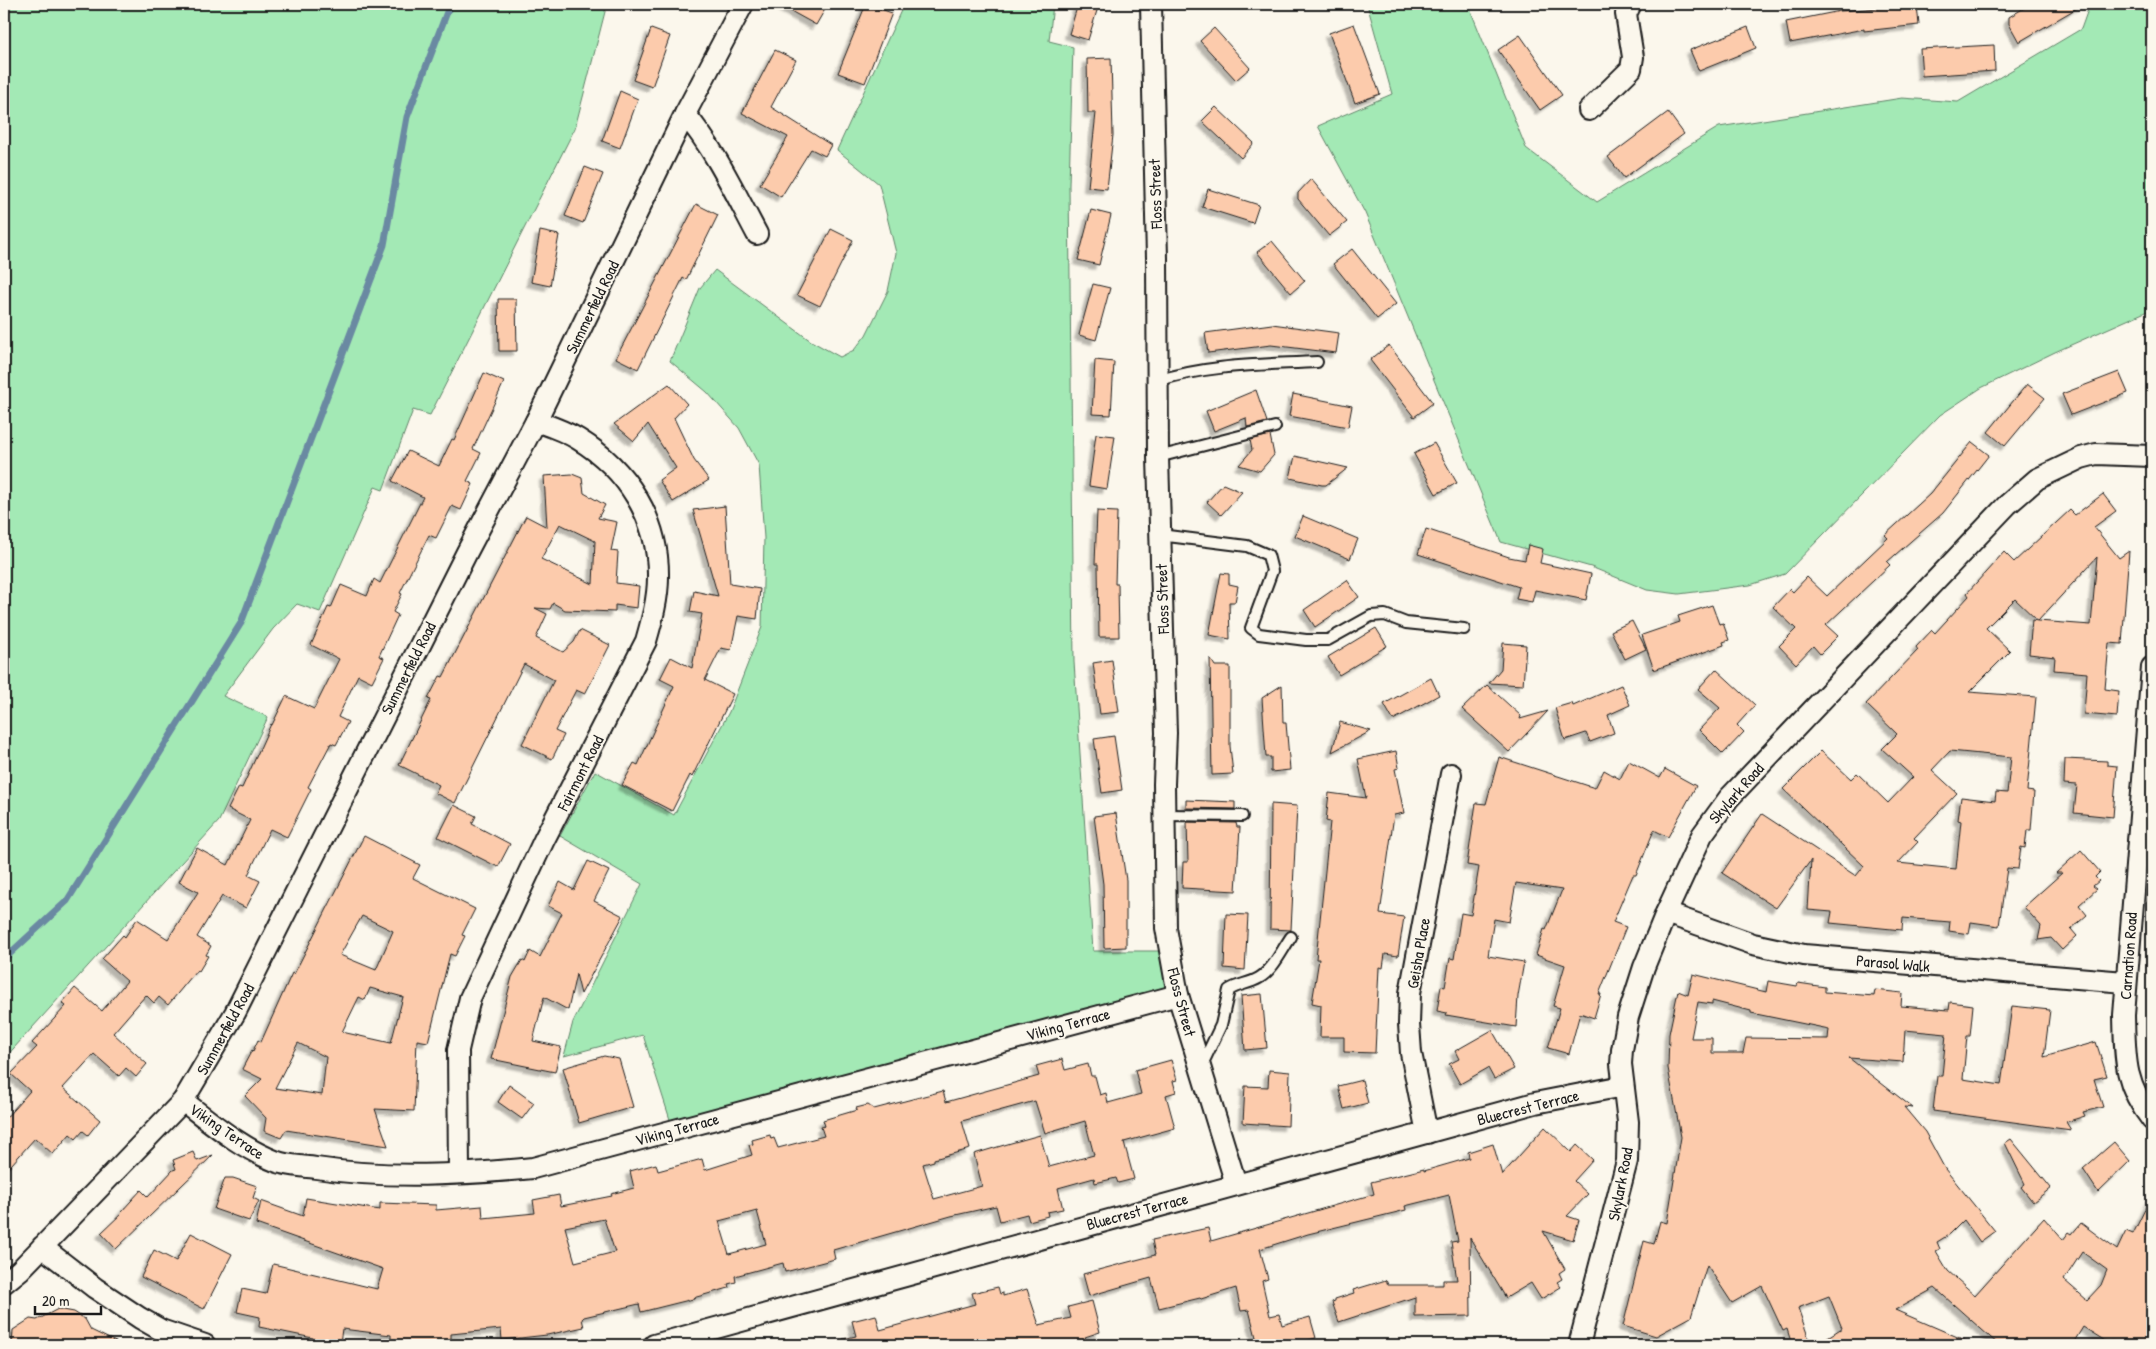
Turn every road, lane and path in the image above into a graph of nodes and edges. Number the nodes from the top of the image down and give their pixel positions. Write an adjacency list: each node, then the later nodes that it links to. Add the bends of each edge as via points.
1 (743, 4): 5 (street, Summerfield Road)
2 (1151, 4): 8 (street, Floss Street)
3 (1631, 4): 4 (street, via 1626,14 1633,57 1631,69)
4 (1589, 110)
5 (686, 114): 6 (street, via 717,158); 9 (street, Summerfield Road)
6 (757, 234)
7 (1317, 362): 8 (lane, via 1213,367)
8 (1157, 381): 12 (street, Floss Street)
9 (536, 421): 25 (street, Summerfield Road, via 253,978); 28 (street, Fairmont Road, via 578,439 635,491 655,542 658,579 646,641 536,858 470,998 458,1050)
10 (1275, 427): 12 (lane)
11 (2152, 456): 19 (street, Skylark Road, via 2096,454 2081,458 2037,479 2007,505 1729,798 1702,835)
12 (1158, 457): 13 (street, Floss Street)
13 (1160, 536): 14 (lane, via 1247,546 1268,555 1272,571 1251,628 1259,634 1328,640 1371,616); 17 (street, Floss Street, via 1166,733)
14 (1464, 629)
15 (2152, 667): 21 (street, Carnation Road)
16 (1451, 774): 27 (street, Geisha Place, via 1410,992 1411,1053)
17 (1164, 815): 18 (lane); 22 (street, Floss Street, via 1166,928)
18 (1242, 816)
19 (1666, 913): 21 (street, Parasol Walk, via 1753,944 1804,955); 24 (street, Skylark Road, via 1628,1017 1622,1050)
20 (1291, 937): 23 (lane, via 1264,974 1253,982 1229,990 1221,1025)
21 (2125, 982): 26 (street, Carnation Road, via 2125,1059 2137,1100)
22 (1178, 995): 23 (street, Floss Street); 28 (street, Viking Terrace, via 533,1168)
23 (1200, 1067): 29 (street, Floss Street)
24 (1623, 1086): 27 (street, Bluecrest Terrace, via 1535,1103); 34 (street, Skylark Road, via 1628,1122 1627,1161)
25 (183, 1101): 28 (street, Viking Terrace, via 242,1144 278,1163 341,1172 408,1176); 30 (street, Summerfield Road)
26 (2152, 1120)
27 (1427, 1133): 29 (street, Bluecrest Terrace)
28 (459, 1172)
29 (1236, 1184): 33 (street, Bluecrest Terrace)
30 (42, 1247): 31 (street, Summerfield Road); 32 (street, via 140,1318 161,1330)
31 (4, 1283)
32 (205, 1345)
33 (654, 1345)
34 (1579, 1345)

